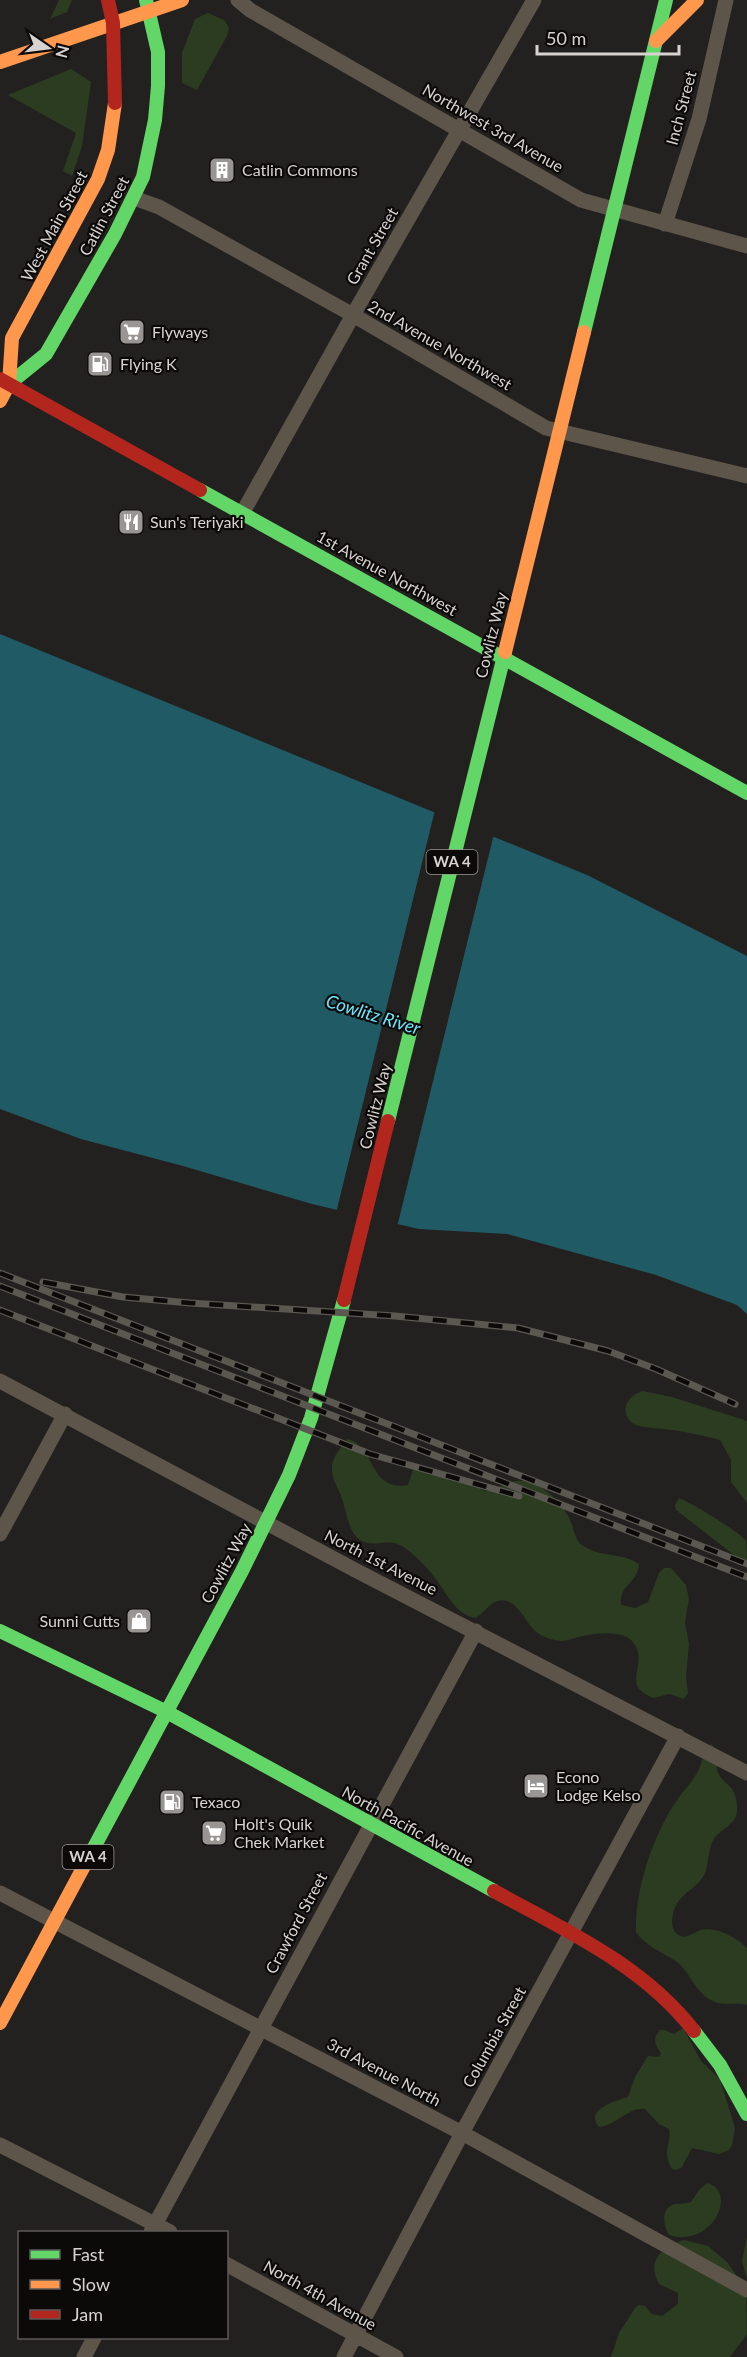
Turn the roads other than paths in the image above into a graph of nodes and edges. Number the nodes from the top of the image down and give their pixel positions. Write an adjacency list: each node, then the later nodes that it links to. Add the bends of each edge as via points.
1 (108, 0): 9 (main road)
2 (182, 0): 8 (main road)
3 (238, 0): 12 (street, Northwest 3rd Avenue)
4 (534, 0): 12 (street, Grant Street)
5 (666, 0): 10 (main road, WA 4)
6 (697, 0): 10 (main road)
7 (726, 0): 14 (street, Inch Street, via 699,119)
8 (148, 6): 9 (main road); 13 (main road, Catlin Street, via 158,52 156,109 146,165)
9 (113, 23): 11 (main road); 17 (main road, West Main Street, via 115,103 108,150 84,208 12,338)
10 (656, 41): 27 (main road, Cowlitz Way / WA 4, via 339,1320 311,1418 242,1571)
11 (0, 62)
12 (461, 130): 14 (street, Northwest 3rd Avenue, via 581,200); 16 (street, Grant Street)
13 (134, 198): 16 (street, 2nd Avenue Northwest, via 159,207); 17 (main road, Catlin Street, via 46,354)
14 (665, 224): 15 (street, Northwest 3rd Avenue)
15 (747, 246)
16 (352, 315): 19 (street, 2nd Avenue Northwest, via 546,428); 20 (street, Grant Street)
17 (4, 382): 18 (main road, West Main Street); 20 (main road, 1st Avenue Northwest)
18 (0, 402)
19 (747, 476)
20 (243, 512): 21 (main road, 1st Avenue Northwest)
21 (747, 793)
22 (0, 1381): 23 (street, North 1st Avenue)
23 (64, 1414): 24 (street); 26 (street, North 1st Avenue)
24 (0, 1534)
25 (0, 1631): 27 (main road, North Pacific Avenue)
26 (476, 1631): 28 (street, North 1st Avenue); 30 (street, Crawford Street)
27 (165, 1711): 30 (main road, North Pacific Avenue); 32 (main road, Cowlitz Way / WA 4)
28 (678, 1736): 29 (street, North 1st Avenue); 33 (street, Columbia Street)
29 (747, 1773)
30 (370, 1824): 33 (main road, North Pacific Avenue); 35 (street, Crawford Street)
31 (0, 1893): 32 (street, 3rd Avenue North)
32 (54, 1920): 34 (main road, Cowlitz Way / WA 4); 35 (street, 3rd Avenue North)
33 (572, 1934): 36 (main road, North Pacific Avenue, via 634,1972 690,2026 720,2065); 37 (street, Columbia Street)
34 (0, 2023)
35 (260, 2028): 37 (street, 3rd Avenue North); 39 (street, Crawford Street)
36 (747, 2114)
37 (462, 2133): 41 (street, 3rd Avenue North); 42 (street, Columbia Street)
38 (0, 2145): 39 (street)
39 (153, 2228)
40 (228, 2265): 42 (street, North 4th Avenue)
41 (747, 2290)
42 (356, 2335): 45 (street, Columbia Street); 46 (street, North 4th Avenue)
43 (93, 2339): 44 (street)
44 (84, 2357)
45 (344, 2357)
46 (396, 2357)

